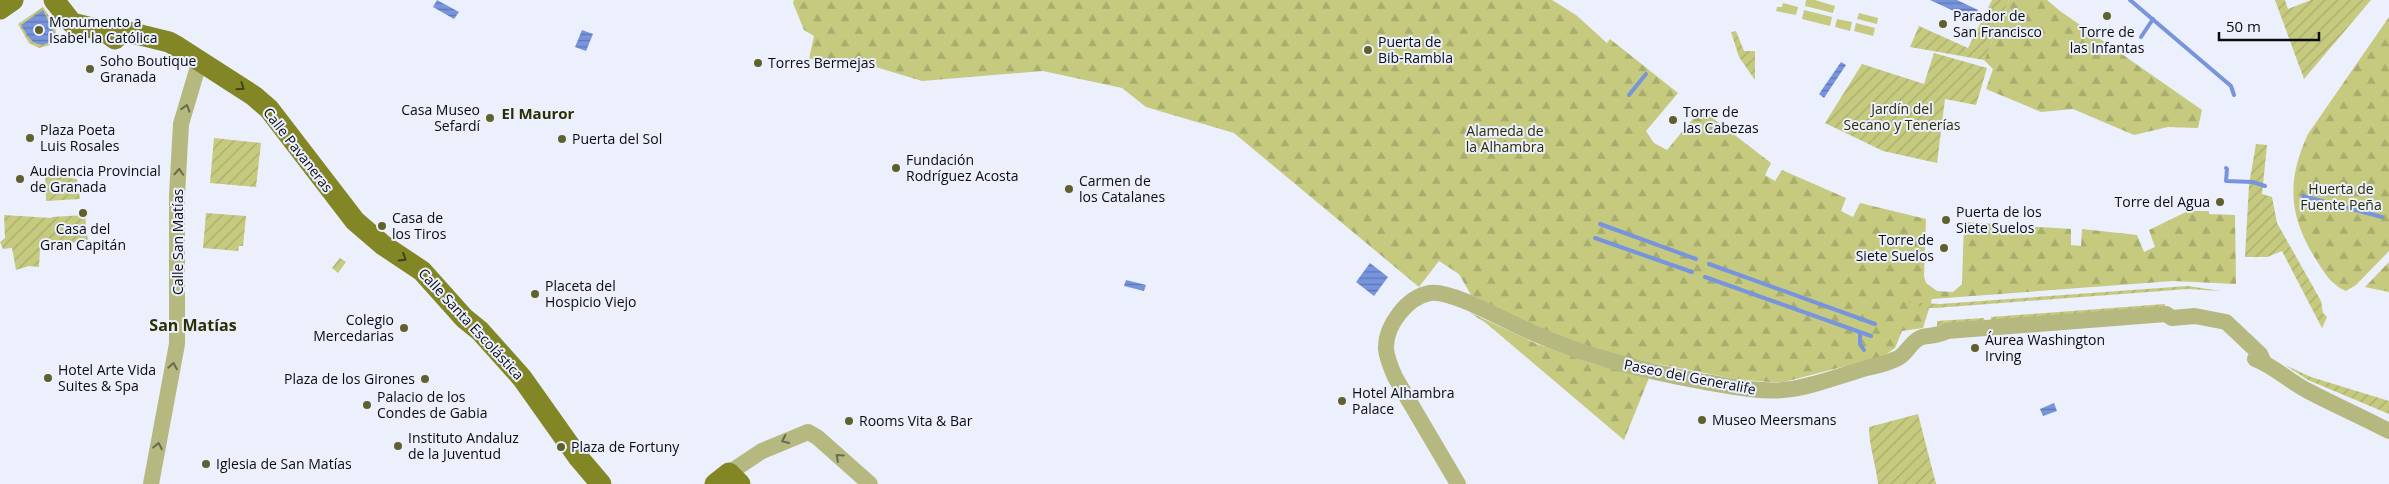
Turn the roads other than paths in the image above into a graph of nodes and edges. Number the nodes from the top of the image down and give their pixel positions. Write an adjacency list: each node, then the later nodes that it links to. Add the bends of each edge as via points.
1 (13, 0): 3 (main road)
2 (54, 0): 4 (main road, via 72,23 104,31 110,38)
3 (0, 9)
4 (193, 56): 5 (main road, Calle Pavaneras, one-way to 5, via 254,96 268,109 355,221); 9 (street, Calle San Matías, one-way to 4, via 177,344 181,124)
5 (383, 245): 7 (main road, Calle Santa Escolástica, one-way to 7, via 422,271 480,331 522,378)
6 (2389, 431): 11 (street, Paseo del Generalife, via 2308,391 2253,358 2217,320 2195,316 2172,318 2166,322 2018,334 1921,338 1897,359 1810,385 1764,390 1658,373 1599,358 1555,343 1443,293 1430,292 1406,305 1390,332 1386,347 1388,362)
7 (598, 480)
8 (728, 480): 10 (street, one-way to 8, via 808,432 762,451)
9 (151, 484)
10 (870, 484)
11 (1458, 484)

